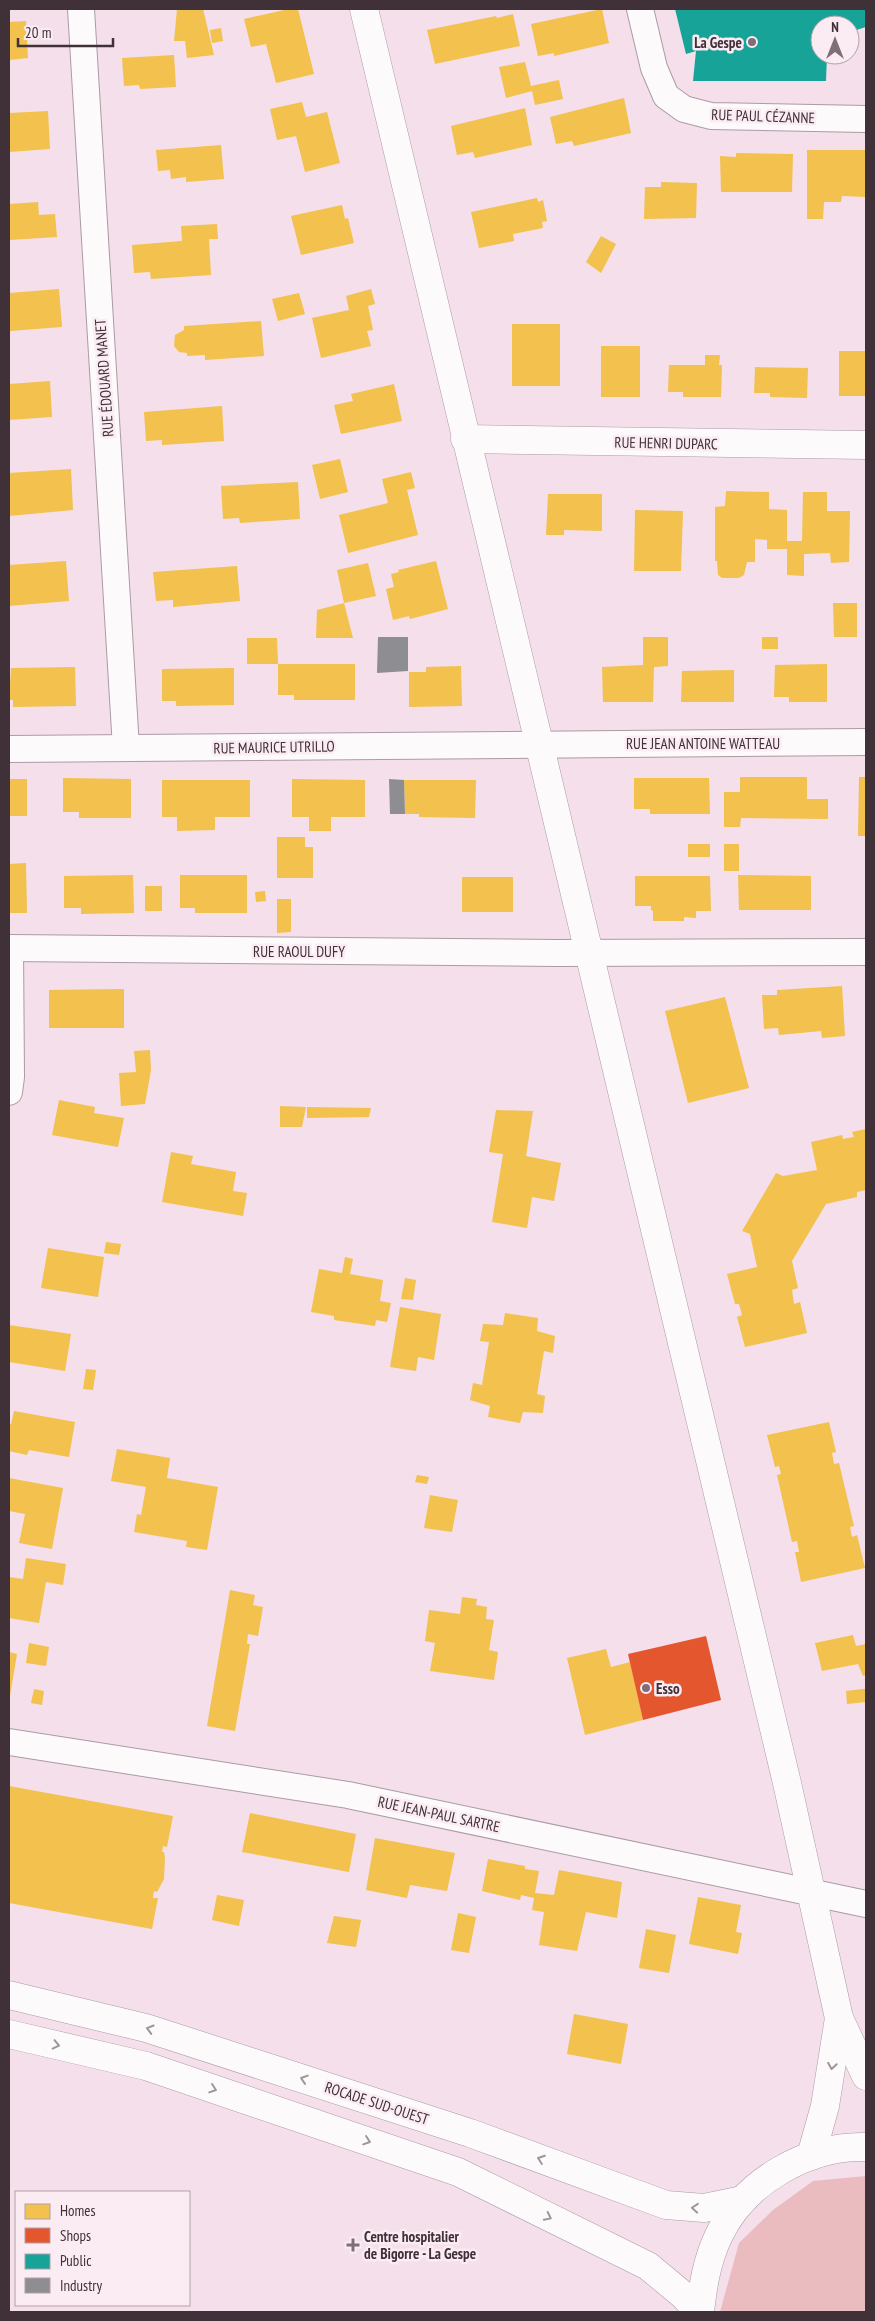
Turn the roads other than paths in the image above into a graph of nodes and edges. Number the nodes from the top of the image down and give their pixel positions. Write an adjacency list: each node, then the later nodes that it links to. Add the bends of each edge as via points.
1 (81, 9): 9 (street, RUE ÉDOUARD MANET)
2 (364, 9): 5 (main road)
3 (640, 9): 4 (street, RUE PAUL CÉZANNE, via 654,68 666,96 684,109 711,116)
4 (866, 118)
5 (465, 438): 6 (main road, RUE HENRI DUPARC); 8 (main road)
6 (866, 445)
7 (866, 742): 8 (street, RUE JEAN ANTOINE WATTEAU)
8 (539, 744): 9 (street, RUE MAURICE UTRILLO); 12 (main road)
9 (126, 748): 10 (street, RUE MAURICE UTRILLO)
10 (9, 749)
11 (9, 948): 12 (street, RUE RAOUL DUFY); 14 (street)
12 (589, 952): 13 (street); 16 (main road)
13 (866, 952)
14 (9, 1092)
15 (9, 1742): 16 (street, RUE JEAN-PAUL SARTRE, via 348,1795)
16 (810, 1891): 17 (street, RUE JEAN-PAUL SARTRE); 19 (main road)
17 (866, 1904)
18 (9, 1996): 24 (main road, ROCADE SUD-OUEST, one-way to 18, via 704,2208 666,2205 470,2133 165,2034)
19 (839, 2018): 21 (main road); 23 (main road, one-way to 23, via 825,2106)
20 (9, 2034): 25 (main road, one-way to 25, via 146,2066 458,2172 648,2266)
21 (866, 2076)
22 (866, 2148): 23 (main road, via 854,2147)
23 (811, 2156): 24 (main road, via 774,2174)
24 (743, 2200): 25 (main road, via 719,2234 704,2273)
25 (700, 2312)

